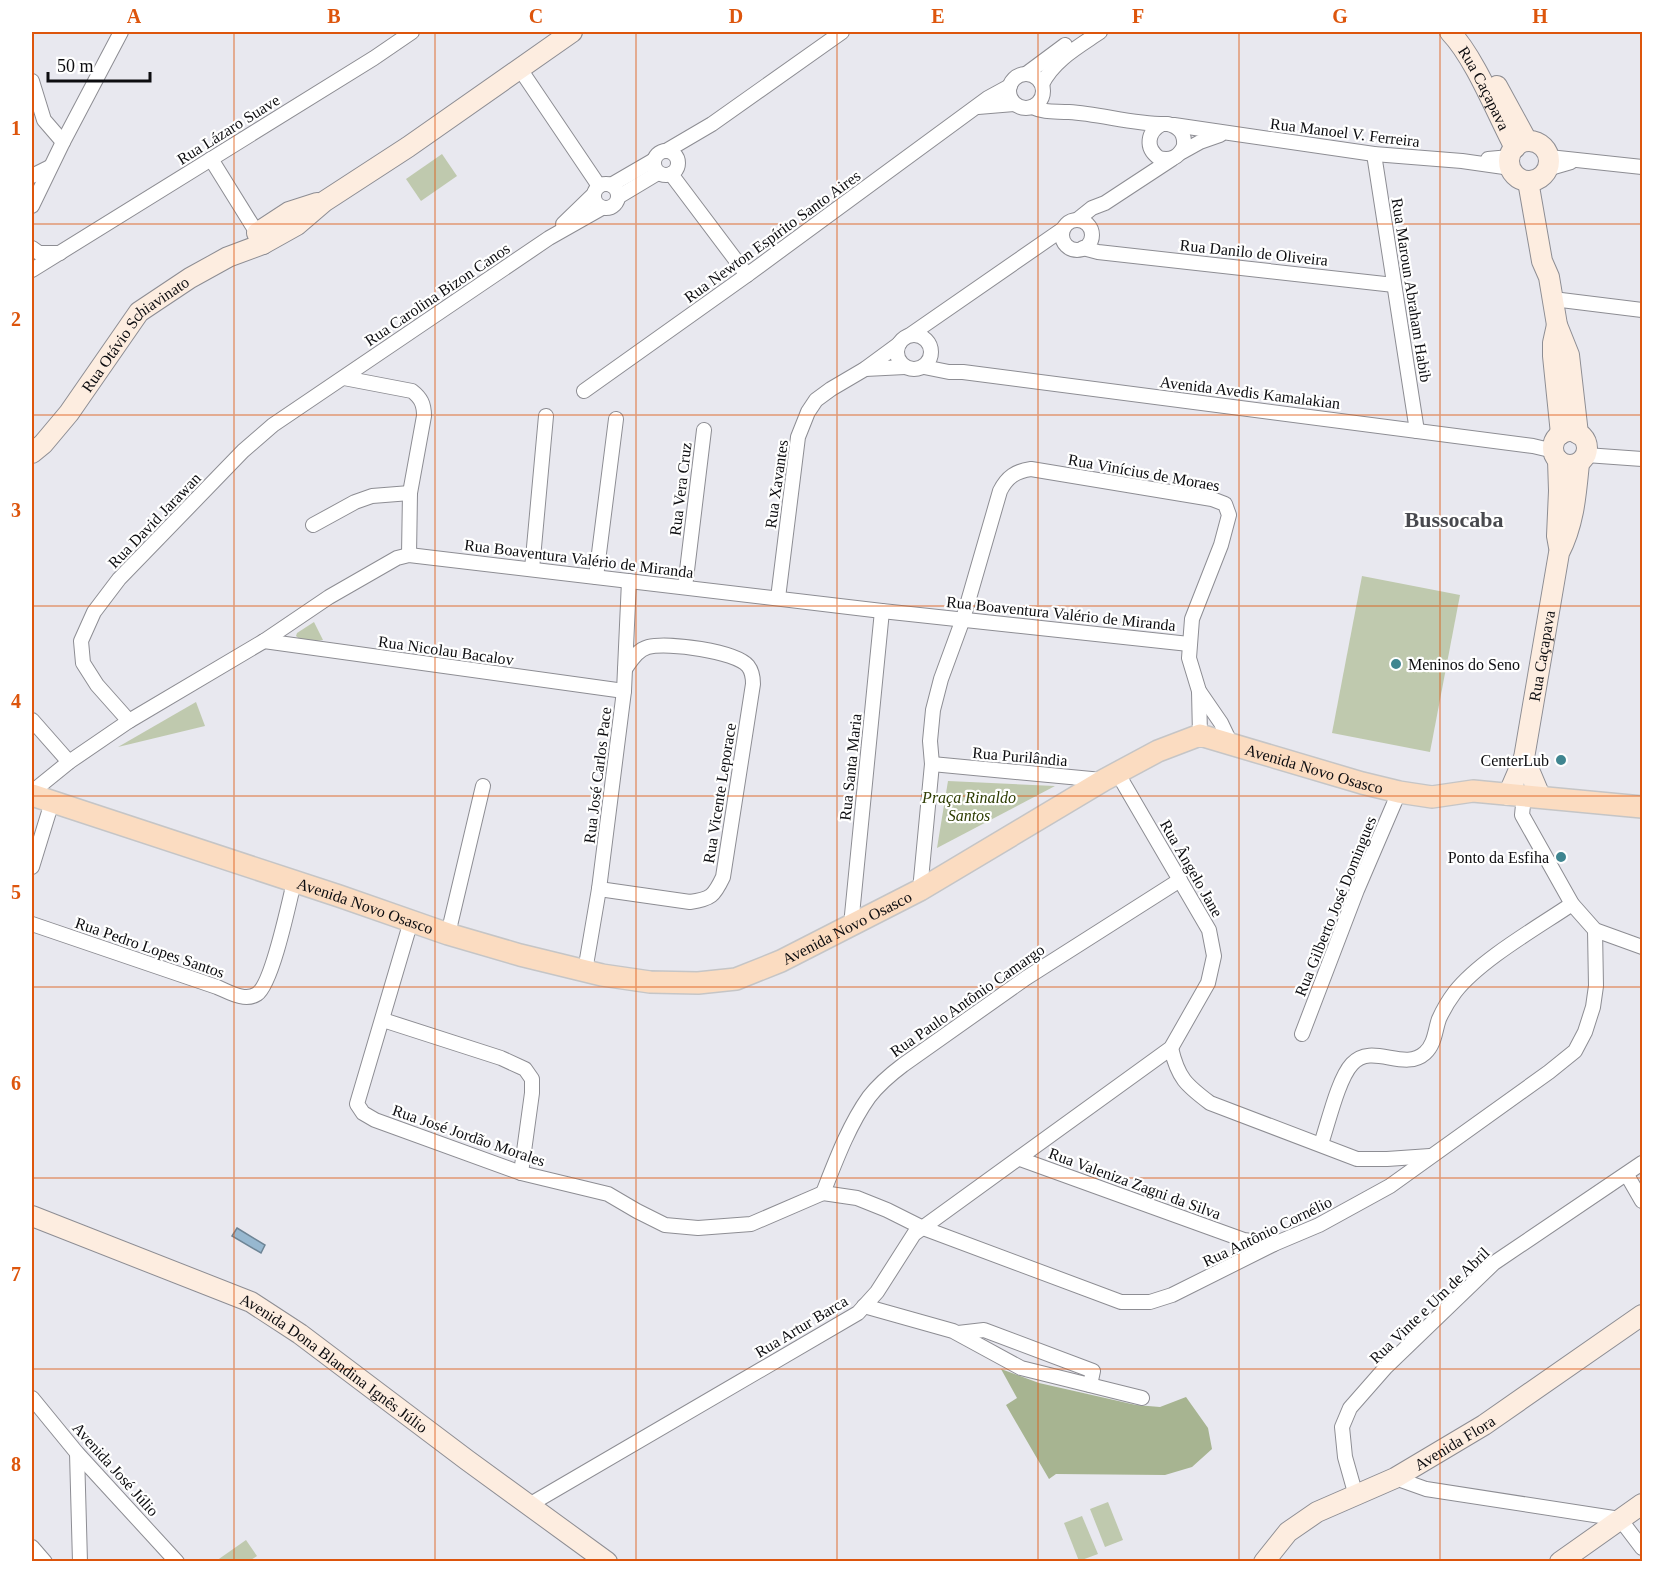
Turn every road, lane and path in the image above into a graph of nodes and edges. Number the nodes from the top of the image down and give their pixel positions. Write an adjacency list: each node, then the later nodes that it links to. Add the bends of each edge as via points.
1 (122, 32): 21 (street)
2 (412, 32): 26 (street, Rua Lázaro Suave)
3 (572, 32): 9 (street, Rua Otávio Schiavinato)
4 (842, 32): 18 (street, Rua Carolina Bizon Canos)
5 (1084, 32): 10 (street)
6 (1100, 32): 13 (street, via 1058,61 1048,71)
7 (1450, 32): 24 (street, Rua Caçapava, via 1473,66)
8 (1467, 32): 24 (street, Rua Caçapava)
9 (520, 69): 33 (street); 38 (street, Rua Otávio Schiavinato, via 325,201 297,225)
10 (1026, 74): 12 (street, via 1016,77); 13 (street, via 1036,77)
11 (32, 81): 21 (street, via 44,120)
12 (1010, 86): 14 (street); 15 (street, Rua Newton Espírito Santo Aires)
13 (1043, 87): 16 (street, via 1040,101); 17 (street, Rua Manoel V. Ferreira, via 1053,101)
14 (1014, 104): 15 (street); 16 (street)
15 (978, 107): 46 (street, Rua Newton Espírito Santo Aires)
16 (1032, 107): 17 (street, Rua Manoel V. Ferreira, via 1044,112)
17 (1068, 111): 19 (street, Rua Manoel V. Ferreira)
18 (712, 124): 27 (street, Rua Carolina Bizon Canos); 27 (street, Rua Carolina Bizon Canos, via 678,161 677,169)
19 (1163, 127): 20 (street, Rua Manoel V. Ferreira); 22 (street, via 1149,143); 25 (street, via 1183,134 1184,146)
20 (1225, 134): 23 (street, Rua Manoel V. Ferreira); 25 (street, Rua Manoel V. Ferreira)
21 (63, 142): 28 (street)
22 (1154, 154): 25 (street, via 1159,158); 32 (street)
23 (1374, 154): 24 (street, Rua Manoel V. Ferreira, via 1462,161); 47 (street, Rua Maroun Abraham Habib)
24 (1516, 154): 30 (street, via 1518,177); 30 (street, via 1533,142 1543,147)
25 (1177, 155): 32 (street, Rua Manoel V. Ferreira)
26 (211, 159): 38 (street); 44 (street, Rua Lázaro Suave)
27 (662, 165): 33 (street, Rua Carolina Bizon Canos); 46 (street)
28 (51, 167): 31 (street); 34 (street)
29 (1642, 167): 30 (street, via 1578,159)
30 (1540, 171): 48 (street, Rua Caçapava, via 1542,261)
31 (32, 176)
32 (1143, 177): 36 (street, Rua Manoel V. Ferreira)
33 (606, 191): 35 (street, via 596,202); 35 (street, Rua Carolina Bizon Canos, via 613,206); 39 (street, Rua Carolina Bizon Canos)
34 (32, 206)
35 (602, 208): 39 (street, Rua Carolina Bizon Canos)
36 (1082, 222): 37 (street, via 1069,222); 40 (street, via 1091,232)
37 (1063, 229): 41 (street); 42 (street, via 1062,238)
38 (260, 238): 63 (street, Rua Otávio Schiavinato, via 139,312 69,413)
39 (549, 238): 56 (street, Rua Carolina Bizon Canos)
40 (1087, 244): 42 (street, via 1074,249); 47 (street, Rua Danilo de Oliveira, via 1110,252)
41 (1040, 246): 42 (street); 49 (street)
42 (1067, 246)
43 (32, 248): 44 (street, via 39,253)
44 (60, 253): 45 (street, Rua Lázaro Suave)
45 (32, 270)
46 (747, 275): 57 (street, Rua Newton Espírito Santo Aires)
47 (1394, 285): 61 (street, Rua Maroun Abraham Habib)
48 (1553, 299): 50 (street); 62 (street, Rua Caçapava, via 1557,325 1553,343 1563,371)
49 (948, 307): 51 (street); 53 (street)
50 (1642, 310)
51 (910, 335): 52 (street); 53 (street, via 920,336)
52 (898, 344): 54 (street, via 898,359); 55 (street, Rua Xavantes)
53 (928, 354): 54 (street, via 915,370); 61 (street, Avenida Avedis Kamalakian, via 949,372)
54 (905, 367): 55 (street, Rua Xavantes)
55 (865, 369): 72 (street, Rua Xavantes, via 816,400 798,437)
56 (344, 378): 65 (street, via 412,391 419,397 424,416); 81 (street, Rua David Jarawan, via 273,425 243,451 120,579 94,612 81,641 83,663 97,686)
57 (584, 390)
58 (546, 416): 68 (street)
59 (616, 419): 69 (street)
60 (704, 430): 71 (street, Rua Vera Cruz)
61 (1417, 431): 62 (street, Avenida Avedis Kamalakian)
62 (1570, 448): 64 (street, Avenida Avedis Kamalakian); 84 (street, Rua Caçapava, via 1568,491 1557,536 1559,553)
63 (32, 453)
64 (1642, 459)
65 (410, 493): 66 (street, via 372,496); 67 (street)
66 (313, 525)
67 (409, 555): 68 (street, Rua Boaventura Valério de Miranda); 75 (street, Rua Boaventura Valério de Miranda, via 338,592)
68 (532, 569): 69 (street, Rua Boaventura Valério de Miranda)
69 (596, 577): 70 (street, Rua Boaventura Valério de Miranda)
70 (629, 581): 71 (street, Rua Boaventura Valério de Miranda); 77 (street, Rua José Carlos Pace)
71 (685, 587): 72 (street, Rua Boaventura Valério de Miranda)
72 (778, 598): 73 (street, Rua Boaventura Valério de Miranda)
73 (882, 611): 74 (street, Rua Boaventura Valério de Miranda); 102 (street, Rua Santa Maria)
74 (963, 619): 76 (street, Rua Boaventura Valério de Miranda); 76 (street, Rua Vinícius de Moraes, via 1000,491 1014,473 1032,469 1225,504 1229,515 1192,619); 86 (street, via 933,710)
75 (264, 641): 78 (street, Rua Nicolau Bacalov); 81 (street, Rua Boaventura Valério de Miranda)
76 (1189, 644): 79 (street, Rua Vinícius de Moraes)
77 (625, 669): 78 (street, Rua José Carlos Pace); 97 (street, Rua Vicente Leporace, via 638,652 649,647 686,646 734,657 748,666 753,684 723,877 715,894 690,902)
78 (624, 691): 97 (street, Rua José Carlos Pace)
79 (1199, 691): 82 (street); 83 (street)
80 (32, 720): 85 (street)
81 (129, 721): 85 (street, Rua Boaventura Valério de Miranda)
82 (1200, 735): 83 (main road, Avenida Novo Osasco); 87 (main road, Avenida Novo Osasco, via 1158,751)
83 (1232, 744): 89 (main road, Avenida Novo Osasco)
84 (1524, 758): 91 (street); 91 (street, Rua Caçapava)
85 (69, 762): 90 (street, Rua Boaventura Valério de Miranda)
86 (932, 764): 87 (street, Rua Purilândia); 98 (street)
87 (1111, 777): 95 (street, Rua Ângelo Jane); 98 (main road, Avenida Novo Osasco)
88 (483, 786): 104 (street)
89 (1400, 792): 91 (main road, Avenida Novo Osasco, via 1432,797 1473,791); 108 (street, Rua Gilberto José Domingues, via 1357,890)
90 (32, 793): 92 (main road, Avenida Novo Osasco)
91 (1524, 795): 93 (main road, Avenida Novo Osasco); 99 (street, via 1522,815)
92 (52, 802): 94 (street); 96 (main road, Avenida Novo Osasco)
93 (1642, 807)
94 (32, 867)
95 (1180, 880): 109 (street, Rua Ângelo Jane, via 1209,930 1214,956 1208,983); 116 (street, Rua Paulo Antônio Camargo, via 1026,978 886,1079 869,1097 847,1136)
96 (294, 882): 100 (main road, Avenida Novo Osasco); 101 (street, Rua Pedro Lopes Santos, via 271,970 264,987 249,997)
97 (599, 889): 106 (street, Rua José Carlos Pace)
98 (920, 890): 102 (main road, Avenida Novo Osasco)
99 (1572, 904): 103 (street); 110 (street, via 1487,962 1460,986 1439,1020 1428,1051 1420,1057 1409,1061 1372,1055 1352,1064)
100 (411, 921): 104 (main road, Avenida Novo Osasco); 107 (street, Rua José Jordão Morales)
101 (32, 924)
102 (851, 926): 106 (main road, Avenida Novo Osasco, via 736,979 650,982)
103 (1595, 930): 105 (street); 111 (street, Rua Antônio Cornélio, via 1593,1007 1575,1051)
104 (448, 934): 106 (main road, Avenida Novo Osasco)
105 (1642, 947)
106 (585, 971)
107 (383, 1020): 114 (street, via 525,1069 532,1079 532,1093); 114 (street, Rua José Jordão Morales, via 357,1104 363,1113)
108 (1302, 1034)
109 (1171, 1048): 110 (street, via 1175,1068 1183,1080 1210,1103); 112 (street, Rua Artur Barca)
110 (1321, 1144): 111 (street, via 1358,1159)
111 (1432, 1155): 120 (street, Rua Antônio Cornélio, via 1390,1186 1319,1225)
112 (1020, 1159): 119 (street, Rua Artur Barca); 120 (street, Rua Valeniza Zagni da Silva, via 1244,1240)
113 (1642, 1162): 115 (street, Rua Vinte e Um de Abril)
114 (521, 1173): 116 (street, Rua José Jordão Morales, via 608,1194 665,1224 698,1228 751,1224)
115 (1627, 1175): 117 (street); 129 (street, Rua Vinte e Um de Abril, via 1494,1263 1386,1367 1350,1408 1342,1427 1345,1457)
116 (823, 1193): 119 (street, Rua Antônio Cornélio, via 857,1198)
117 (1642, 1201)
118 (32, 1216): 131 (street, Avenida Dona Blandina Ignês Júlio, via 251,1302 300,1334)
119 (923, 1228): 120 (street, Rua Antônio Cornélio, via 1121,1302 1150,1302 1172,1295); 121 (street, Rua Artur Barca, via 914,1234)
120 (1274, 1244)
121 (864, 1306): 123 (street); 131 (street, Rua Artur Barca, via 843,1322)
122 (1642, 1315): 128 (street, Avenida Flora, via 1484,1425)
123 (957, 1333): 124 (street, via 1021,1368); 124 (street, via 984,1330 1093,1371)
124 (1090, 1385): 126 (street)
125 (32, 1398): 127 (street, Avenida José Júlio)
126 (1142, 1398)
127 (77, 1453): 136 (street); 137 (street, Avenida José Júlio)
128 (1395, 1478): 129 (street, Avenida Flora); 132 (street, via 1426,1489)
129 (1356, 1496): 139 (street, Avenida Flora, via 1317,1512 1288,1532)
130 (1642, 1504): 132 (street)
131 (529, 1505): 138 (street, Avenida Dona Blandina Ignês Júlio)
132 (1620, 1519): 134 (street); 140 (street)
133 (32, 1547): 135 (street)
134 (1642, 1548)
135 (45, 1562)
136 (80, 1562)
137 (177, 1562)
138 (607, 1562)
139 (1264, 1562)
140 (1560, 1562)

